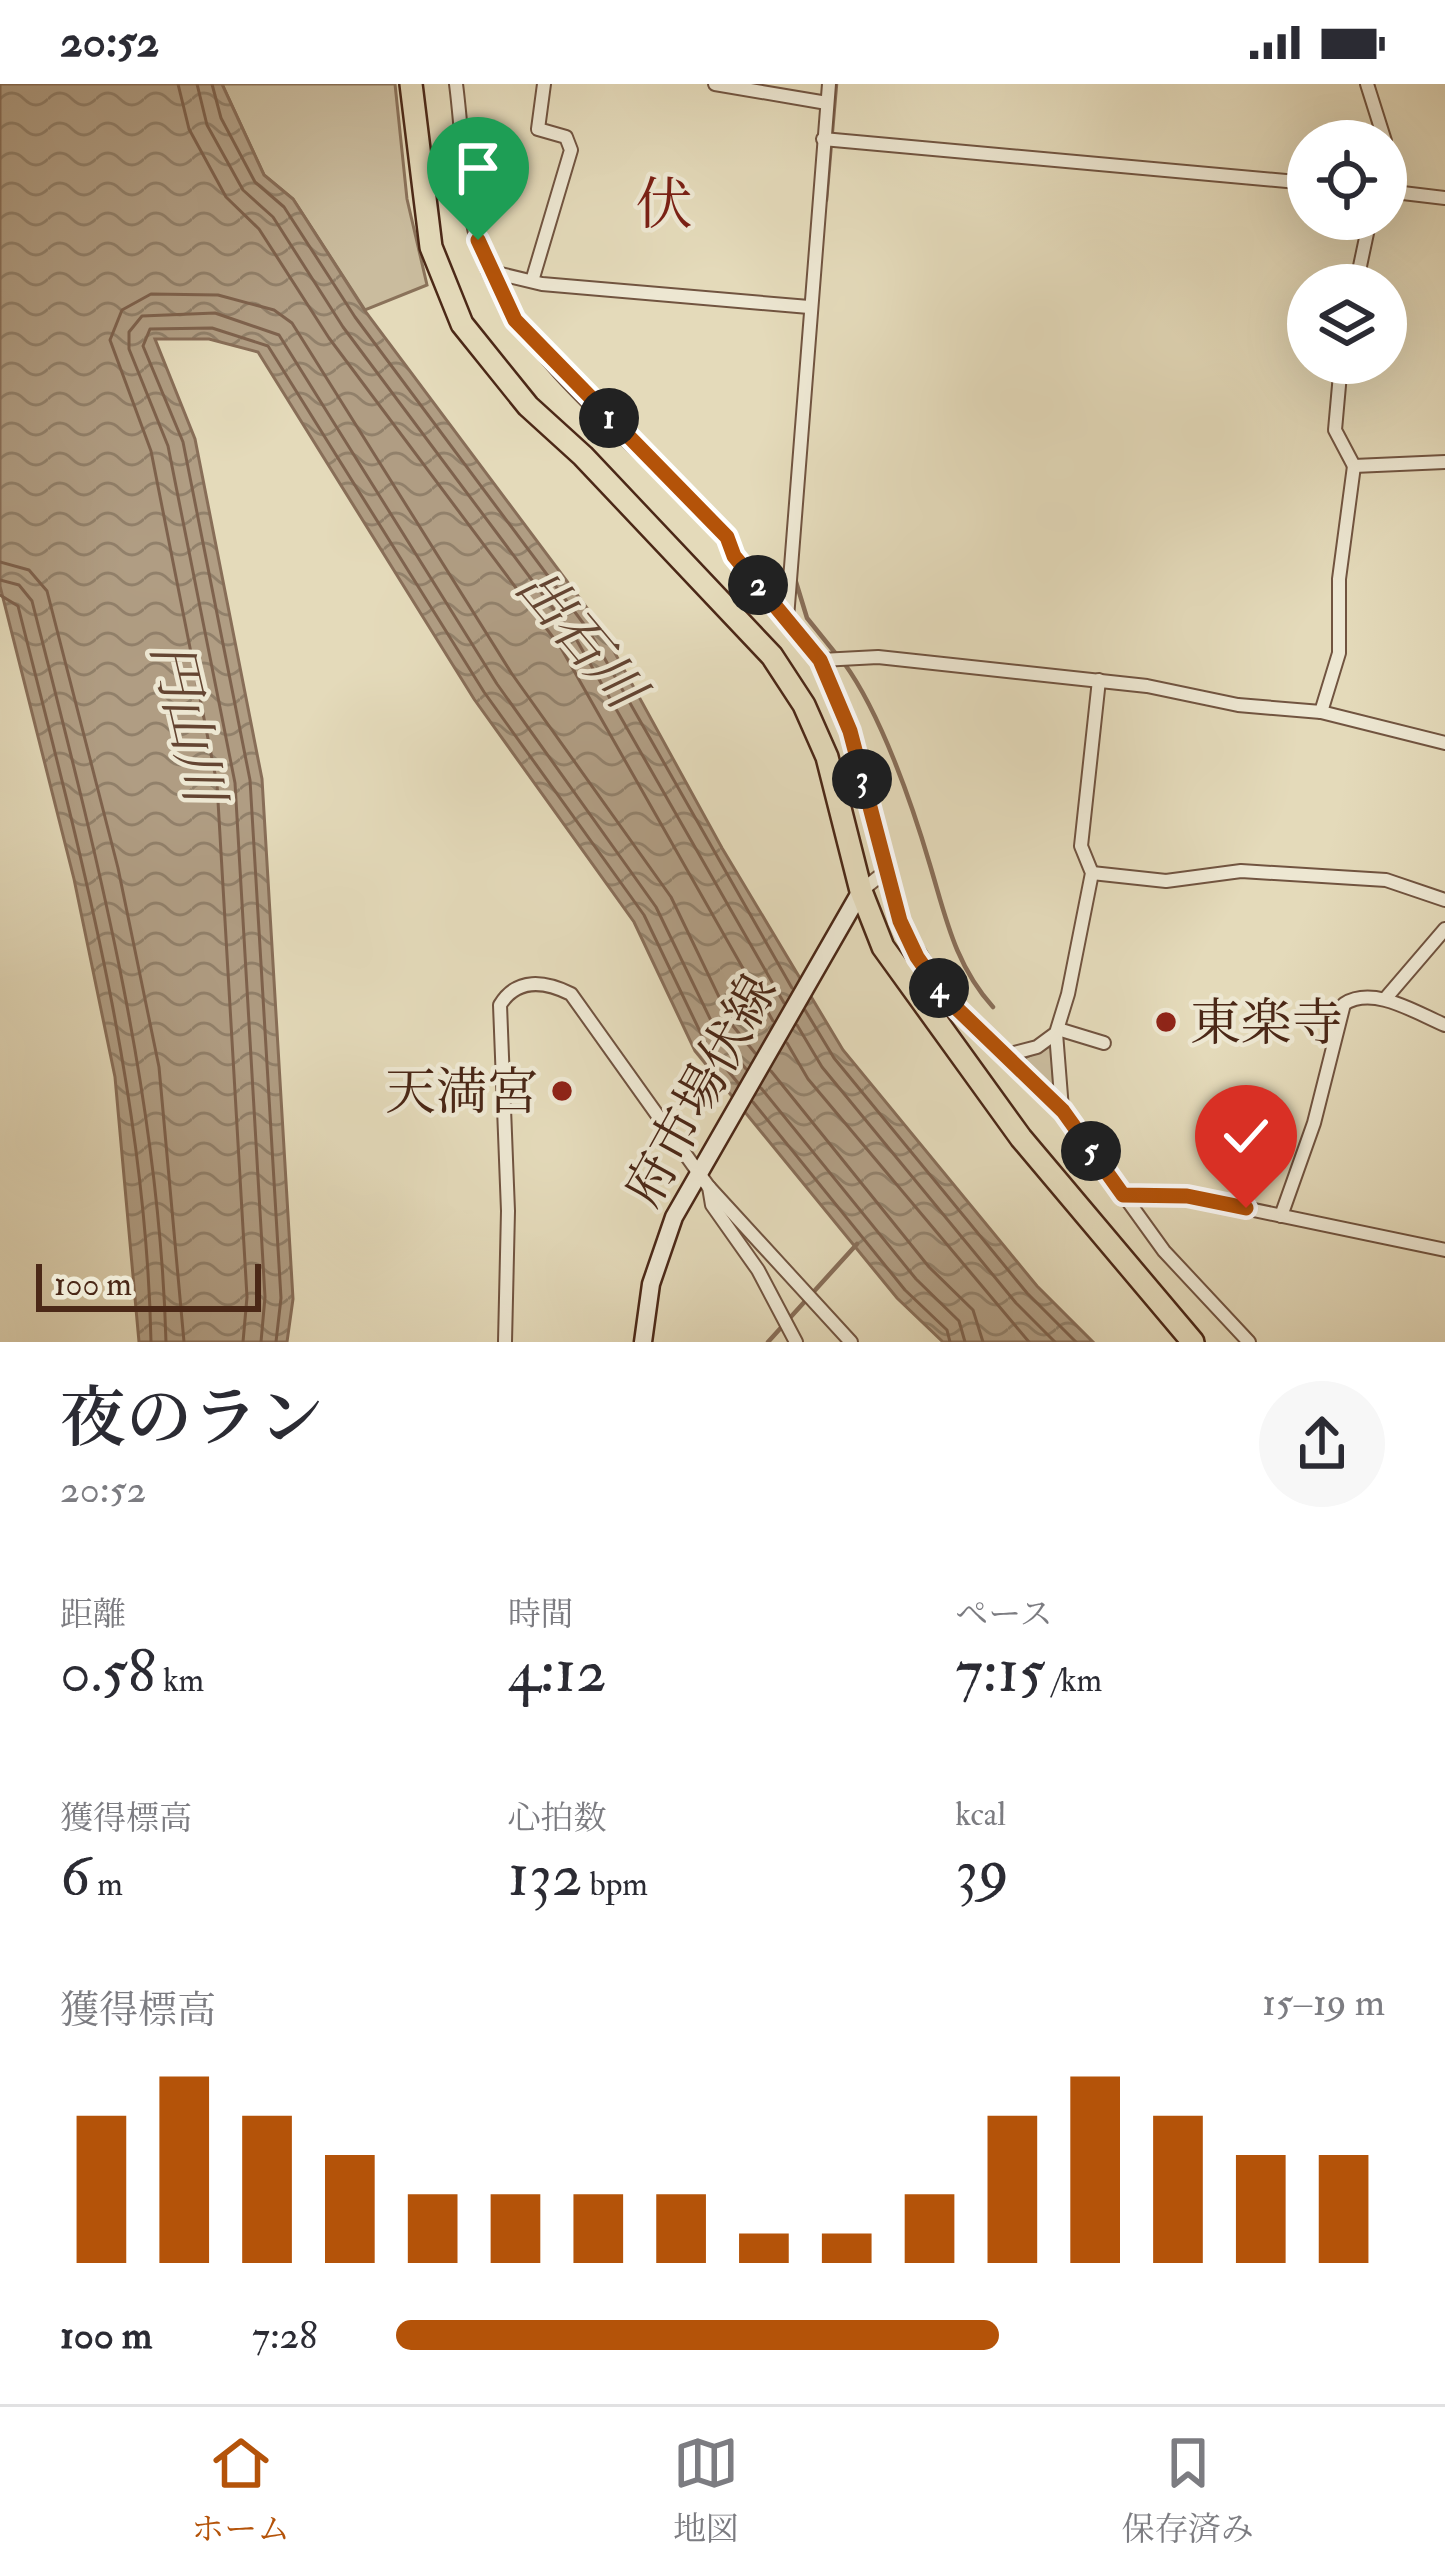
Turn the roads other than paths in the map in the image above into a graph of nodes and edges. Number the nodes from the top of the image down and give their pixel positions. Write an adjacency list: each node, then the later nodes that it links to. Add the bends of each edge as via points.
1 (411, 84): 26 (highway, via 430,247 462,324 528,406 772,656 827,757)
2 (456, 84): 13 (street, via 470,205)
3 (544, 84): 14 (street, via 538,129 566,137 571,150)
4 (715, 84): 7 (street)
5 (829, 84): 7 (street)
6 (1367, 84): 8 (street)
7 (827, 103): 9 (street)
8 (1378, 120)
9 (823, 139): 10 (street); 15 (street)
10 (1287, 181)
11 (1407, 193): 12 (street)
12 (1445, 198)
13 (488, 271): 14 (street); 19 (street, via 515,320 727,537)
14 (532, 280): 15 (street)
15 (809, 307): 19 (street)
16 (1339, 384): 18 (street, via 1335,430)
17 (1445, 462): 18 (street)
18 (1354, 466): 22 (street, via 1339,579 1340,653)
19 (787, 619): 20 (street)
20 (820, 660): 21 (street, via 878,657); 24 (street, via 850,731)
21 (1099, 680): 22 (street); 25 (street, via 1081,846)
22 (1322, 712): 23 (street)
23 (1445, 743)
24 (886, 871): 26 (street); 33 (street, via 917,957 946,998)
25 (1092, 873): 27 (street, via 1166,881 1241,871 1386,880); 31 (street)
26 (861, 891): 35 (main road, 府市場伏線, via 709,1155); 43 (highway, via 883,947 976,1079)
27 (1445, 900)
28 (1445, 928): 29 (street)
29 (1385, 999): 30 (street); 37 (street, via 1344,1004)
30 (1445, 1024)
31 (1057, 1031): 32 (street); 33 (street); 34 (street)
32 (1104, 1043)
33 (1010, 1054): 34 (street)
34 (1063, 1111): 36 (street)
35 (703, 1179): 39 (street, via 571,994 538,982 507,994 500,1005); 40 (main road, 府市場伏線, via 660,1251); 41 (street); 42 (street)
36 (1123, 1195): 37 (street, via 1187,1196); 44 (street)
37 (1281, 1216): 38 (street)
38 (1445, 1250)
39 (505, 1342)
40 (644, 1342)
41 (796, 1342)
42 (851, 1342)
43 (1193, 1342)
44 (1250, 1342)

